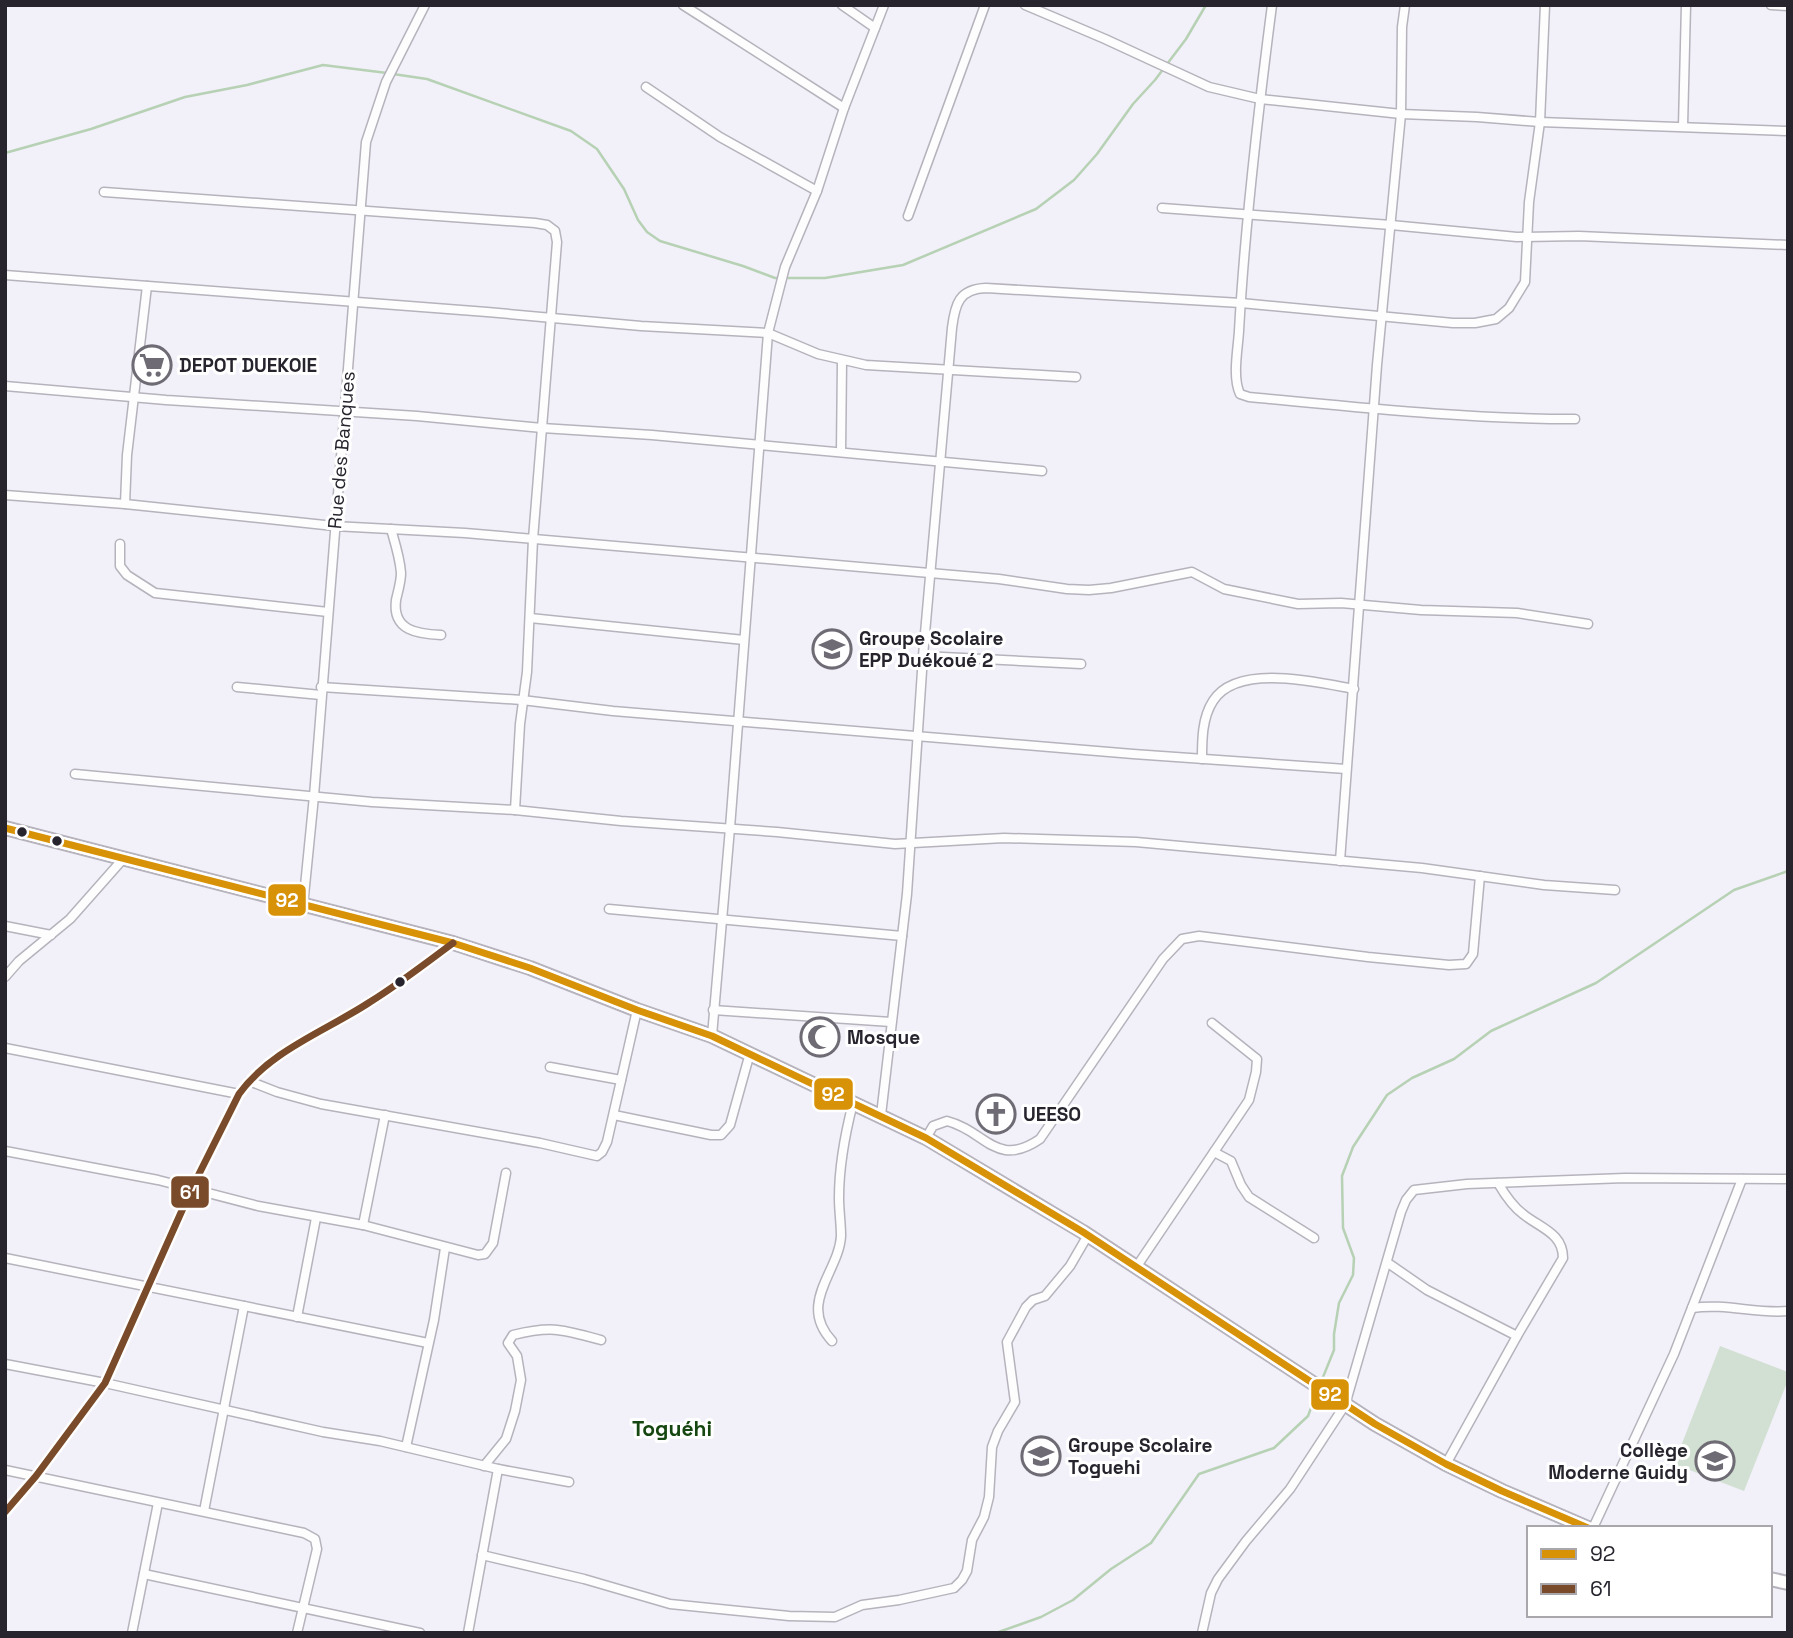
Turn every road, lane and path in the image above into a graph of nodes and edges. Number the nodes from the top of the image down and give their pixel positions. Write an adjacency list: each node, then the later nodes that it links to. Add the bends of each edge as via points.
1 (425, 5): 26 (street, Rue des Banques, via 370,125)
2 (683, 5): 14 (street)
3 (705, 5): 14 (street)
4 (842, 5): 15 (street)
5 (884, 5): 15 (street)
6 (985, 5): 28 (street)
7 (1025, 5): 17 (street, via 1209,88)
8 (1272, 5): 17 (street)
9 (1405, 5): 19 (street)
10 (1545, 5): 20 (street)
11 (1686, 5): 21 (street)
12 (1771, 5): 13 (street)
13 (1788, 6)
14 (699, 16): 18 (street)
15 (875, 28): 18 (street)
16 (646, 87): 23 (street, via 720,137)
17 (1260, 99): 19 (street); 27 (street)
18 (844, 108): 23 (street)
19 (1401, 114): 20 (street); 29 (street)
20 (1540, 122): 21 (street); 30 (street)
21 (1683, 127): 22 (street)
22 (1788, 131)
23 (817, 191): 38 (street, via 785,267)
24 (104, 192): 26 (street)
25 (1162, 208): 27 (street)
26 (360, 212): 34 (street, Rue des Banques); 37 (street, via 552,227 557,242)
27 (1248, 215): 29 (street); 35 (street)
28 (908, 216)
29 (1391, 225): 30 (street); 36 (street)
30 (1528, 236): 31 (street); 36 (street, via 1523,289 1496,319 1453,323)
31 (1788, 245)
32 (5, 275): 33 (street)
33 (147, 286): 34 (street); 43 (street)
34 (353, 303): 37 (street); 45 (street, Rue des Banques)
35 (1241, 303): 36 (street); 40 (street, via 974,289 962,296 955,312); 44 (street, via 1240,394)
36 (1382, 317): 44 (street)
37 (552, 318): 38 (street); 47 (street)
38 (768, 333): 39 (street); 48 (street)
39 (842, 361): 40 (street); 49 (street)
40 (948, 368): 41 (street); 50 (street)
41 (1076, 377)
42 (5, 386): 43 (street)
43 (134, 396): 45 (street); 53 (street)
44 (1375, 407): 46 (street); 60 (street)
45 (345, 411): 47 (street); 54 (street, Rue des Banques)
46 (1575, 419)
47 (542, 428): 48 (street); 56 (street)
48 (759, 444): 49 (street); 58 (street)
49 (841, 452): 50 (street)
50 (940, 462): 51 (street); 59 (street)
51 (1042, 471)
52 (5, 495): 53 (street)
53 (125, 504): 54 (street)
54 (334, 526): 55 (street); 61 (street, Rue des Banques)
55 (391, 529): 56 (street); 64 (street, via 401,574 396,602 399,618 415,634)
56 (533, 539): 58 (street); 62 (street)
57 (120, 544): 61 (street, via 120,566 155,593)
58 (750, 558): 59 (street); 65 (street)
59 (930, 574): 60 (street, via 1089,590 1192,572 1224,589 1298,604); 66 (street)
60 (1360, 604): 63 (street, via 1517,612); 69 (street)
61 (328, 612): 70 (street, Rue des Banques)
62 (530, 618): 65 (street); 71 (street)
63 (1588, 624)
64 (441, 635)
65 (744, 640): 72 (street)
66 (923, 656): 67 (street); 73 (street)
67 (1081, 664)
68 (237, 687): 70 (street)
69 (1353, 689): 74 (street, via 1268,678 1228,686 1207,713); 75 (street)
70 (321, 691): 71 (street); 77 (street, Rue des Banques)
71 (522, 700): 72 (street); 78 (street)
72 (738, 720): 73 (street); 80 (street)
73 (918, 735): 74 (street); 81 (street)
74 (1202, 759): 75 (street)
75 (1346, 769): 83 (street)
76 (75, 774): 77 (street)
77 (314, 796): 78 (street); 86 (street, Rue des Banques)
78 (515, 810): 80 (street)
79 (5, 828): 82 (main road)
80 (730, 828): 81 (street); 88 (street)
81 (911, 845): 83 (street, via 1048,838); 91 (street)
82 (123, 859): 86 (main road); 90 (street)
83 (1340, 860): 84 (street)
84 (1480, 876): 85 (street); 109 (street, via 1472,954 1466,964 1190,936 1163,959 1040,1139 1009,1151 947,1121 933,1126)
85 (1615, 890)
86 (303, 906): 92 (main road)
87 (610, 909): 88 (street)
88 (722, 918): 91 (street); 95 (street)
89 (5, 926): 90 (street)
90 (51, 935): 93 (street)
91 (902, 936): 96 (street)
92 (453, 943): 94 (main road); 103 (street, via 370,1002 290,1048)
93 (5, 977)
94 (637, 1010): 98 (main road); 102 (street)
95 (713, 1010): 96 (street); 98 (street)
96 (891, 1022): 108 (street)
97 (1212, 1023): 111 (street, via 1257,1059 1249,1100)
98 (712, 1036): 100 (main road)
99 (5, 1048): 104 (street)
100 (750, 1053): 105 (main road); 107 (street, via 730,1125 721,1135)
101 (550, 1067): 102 (street)
102 (621, 1080): 107 (street)
103 (249, 1081): 104 (street); 106 (street, via 296,1098)
104 (239, 1094): 116 (street)
105 (853, 1102): 108 (main road); 132 (street, via 840,1182 841,1239 821,1289 820,1321)
106 (385, 1115): 107 (street, via 597,1156 604,1149); 118 (street)
107 (614, 1115)
108 (881, 1115): 109 (main road)
109 (926, 1138): 119 (main road)
110 (5, 1151): 116 (street)
111 (1214, 1152): 120 (street, via 1231,1161 1249,1197); 124 (street)
112 (506, 1172): 121 (street, via 489,1250 478,1255)
113 (1742, 1179): 114 (street); 115 (street); 127 (street)
114 (1788, 1179)
115 (1498, 1183): 123 (street, via 1414,1190 1401,1212); 130 (street, via 1516,1208 1556,1236 1563,1252 1561,1265)
116 (192, 1188): 117 (street); 125 (street)
117 (316, 1218): 118 (street); 129 (street)
118 (363, 1225): 121 (street)
119 (1088, 1235): 124 (main road); 150 (street, via 1045,1296 1026,1307 1007,1342 1015,1402 992,1447 987,1507 972,1540 967,1571 954,1588 862,1605 835,1617 789,1616 670,1604)
120 (1314, 1238)
121 (445, 1248): 133 (street)
122 (5, 1258): 125 (street)
123 (1388, 1264): 130 (street, via 1427,1290); 136 (street)
124 (1137, 1266): 136 (main road)
125 (148, 1287): 126 (street); 135 (street)
126 (244, 1306): 129 (street); 137 (street)
127 (1692, 1308): 128 (street, via 1723,1305); 149 (street)
128 (1788, 1311)
129 (297, 1317): 133 (street)
130 (1517, 1336): 139 (street)
131 (601, 1340): 140 (street, via 558,1328 513,1335 509,1343 517,1356 521,1380 515,1411 506,1439)
132 (832, 1341)
133 (428, 1343): 138 (street)
134 (5, 1364): 135 (street)
135 (105, 1382): 137 (street); 143 (street)
136 (1345, 1405): 139 (main road); 157 (street, via 1290,1489 1218,1579 1210,1593)
137 (225, 1410): 138 (street); 146 (street)
138 (406, 1447): 140 (street)
139 (1446, 1464): 148 (main road)
140 (484, 1466): 141 (street)
141 (498, 1469): 144 (street); 150 (street)
142 (5, 1470): 143 (street)
143 (36, 1476): 145 (street); 147 (street)
144 (569, 1482)
145 (158, 1503): 146 (street); 151 (street)
146 (204, 1511): 152 (street, via 315,1539 316,1557)
147 (5, 1513)
148 (1586, 1526)
149 (1592, 1526)
150 (482, 1555): 156 (street)
151 (144, 1574): 152 (street); 153 (street)
152 (302, 1607): 154 (street); 155 (street)
153 (132, 1633)
154 (297, 1633)
155 (420, 1633)
156 (468, 1633)
157 (1202, 1633)

